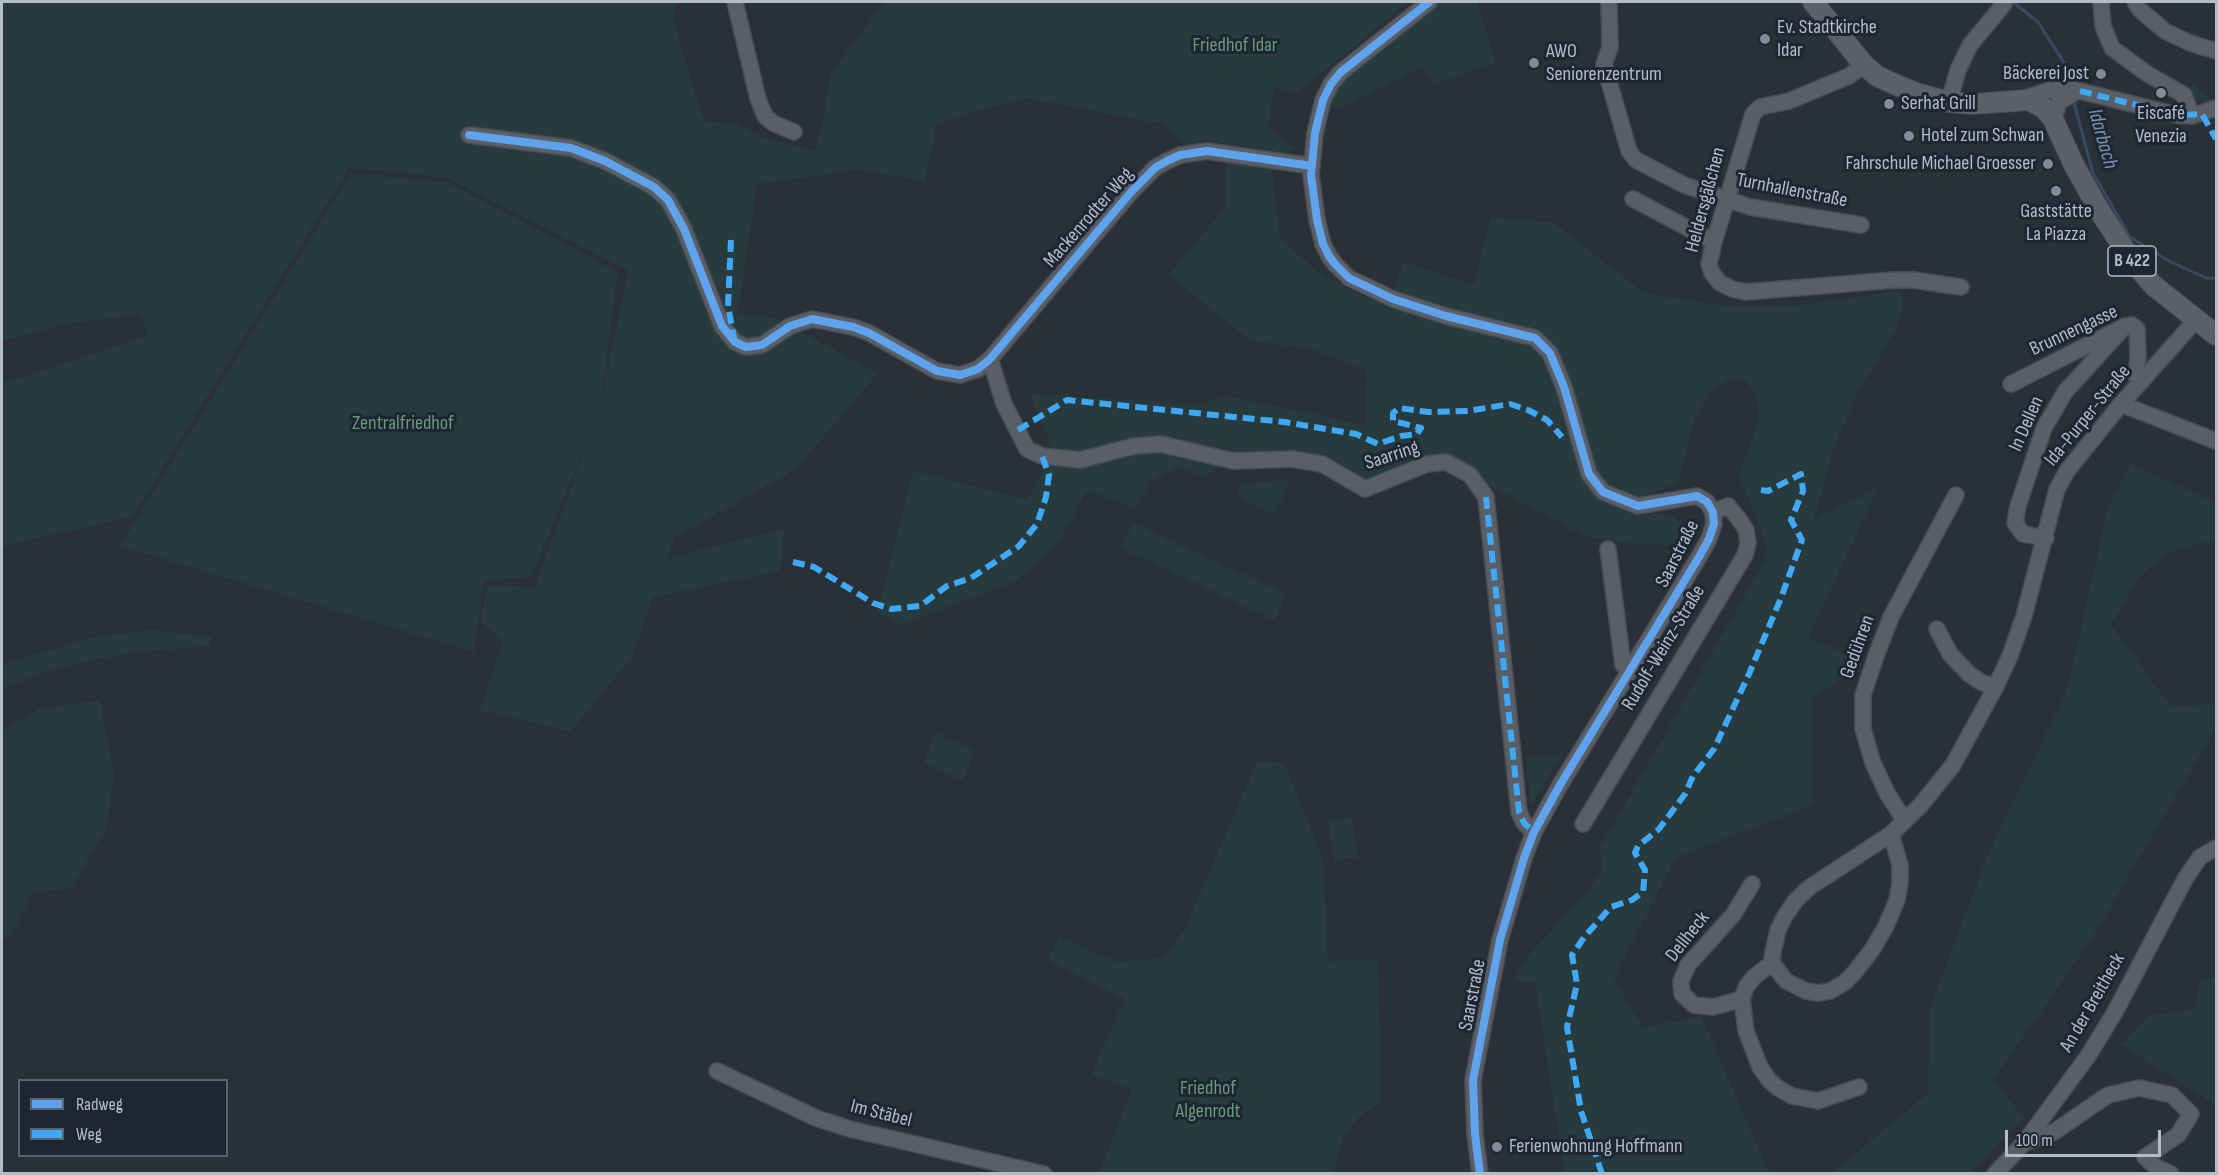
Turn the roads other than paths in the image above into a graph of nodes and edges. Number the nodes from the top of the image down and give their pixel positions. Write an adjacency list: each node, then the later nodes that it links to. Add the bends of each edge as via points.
1 (735, 2): 15 (street, via 765,116)
2 (1429, 2): 17 (street, Saarstraße, via 1331,84 1319,116)
3 (1609, 2): 19 (street, Turnhallenstraße, via 1610,47 1604,64 1629,151 1636,160 1665,175)
4 (1814, 2): 9 (main road, B 422)
5 (2101, 2): 14 (street, via 2103,26 2112,48 2184,95)
6 (2135, 2): 8 (street, via 2165,31 2190,44)
7 (2004, 4): 11 (street, via 1970,45)
8 (2217, 51)
9 (1864, 65): 11 (main road, B 422, via 1894,84); 19 (street, Heldersgäßchen, via 1806,95 1756,110)
10 (2016, 100): 11 (main road, B 422); 12 (street); 12 (main road, B 422, via 2028,100 2048,111)
11 (1949, 102)
12 (2056, 103): 14 (street, via 2080,91 2177,115); 23 (main road, B 422, via 2074,165 2099,210 2154,286)
13 (2217, 108): 14 (street)
14 (2197, 115)
15 (794, 132)
16 (469, 135): 26 (street, Mackenrodter Weg, via 571,148 654,187 668,200 684,229 722,326 735,342 747,347 762,345 790,326 812,320 853,327 948,374 969,373)
17 (1311, 166): 26 (street, Mackenrodter Weg, via 1207,151 1167,160 1131,192); 32 (street, Saarstraße, via 1313,201 1323,243 1349,278 1408,305 1535,338 1550,353 1589,474 1604,492 1638,506 1697,496)
18 (1633, 199): 21 (street)
19 (1727, 200): 20 (street, Turnhallenstraße); 21 (street, Heldersgäßchen)
20 (1861, 225)
21 (1714, 242): 22 (street, Heldersgäßchen, via 1709,264 1712,273 1720,283 1745,292 1894,280)
22 (1961, 287)
23 (2196, 320): 25 (main road, B 422); 27 (street, Ida-Purper-Straße)
24 (2125, 326): 27 (street, Brunnengasse, via 2137,329 2136,376); 28 (street, Brunnengasse); 33 (street, In Dellen, via 2065,392 2044,428 2016,523 2023,534)
25 (2217, 335)
26 (990, 359): 40 (street, Saarring, via 1004,404 1027,449 1042,456 1080,460 1134,446 1161,444 1233,461 1292,459 1322,464 1365,489 1427,464 1446,462 1470,475 1486,497 1519,812)
27 (2142, 381): 29 (street, Ida-Purper-Straße)
28 (2011, 384)
29 (2121, 404): 30 (street); 33 (street, Ida-Purper-Straße, via 2067,471 2057,489)
30 (2217, 441)
31 (1956, 495): 38 (street, Gedühren, via 1892,617 1863,695 1863,729 1873,763)
32 (1713, 512): 36 (street, Saarstraße, via 1709,539); 39 (street, Rudolf-Weinz-Straße, via 1728,506 1739,519 1746,530 1745,555)
33 (2046, 538): 37 (street, Ida-Purper-Straße, via 2024,615)
34 (1608, 549): 36 (street, via 1623,665)
35 (1937, 629): 37 (street, via 1950,654 1969,674)
36 (1629, 671): 40 (street, Saarstraße)
37 (1995, 688): 38 (street, Ida-Purper-Straße, via 1953,765)
38 (1904, 820): 41 (street, Ida-Purper-Straße)
39 (1583, 824)
40 (1534, 832): 50 (street, Saarstraße, via 1500,940 1473,1080)
41 (1891, 834): 44 (street, Ida-Purper-Straße, via 1796,900 1778,930); 44 (street, via 1900,865 1897,900 1887,926 1854,973 1830,991 1818,993 1785,981)
42 (2217, 848): 48 (street, An der Breitheck, via 2200,857 2185,879 2094,1047)
43 (1752, 884): 45 (street, Dellheck, via 1732,915 1688,965 1681,981 1682,994 1694,1005 1713,1007)
44 (1772, 963): 45 (street, via 1754,977)
45 (1742, 999): 47 (street, via 1753,1050 1760,1067 1778,1088 1792,1096 1818,1101)
46 (717, 1071): 49 (street, Im Stäbel, via 816,1118 850,1129)
47 (1859, 1087)
48 (2024, 1143): 51 (street, An der Breitheck); 52 (street, via 2054,1132 2108,1095 2139,1088 2172,1095 2191,1114 2178,1135 2145,1157)
49 (1044, 1173)
50 (1480, 1173)
51 (1995, 1173)
52 (2171, 1173)

